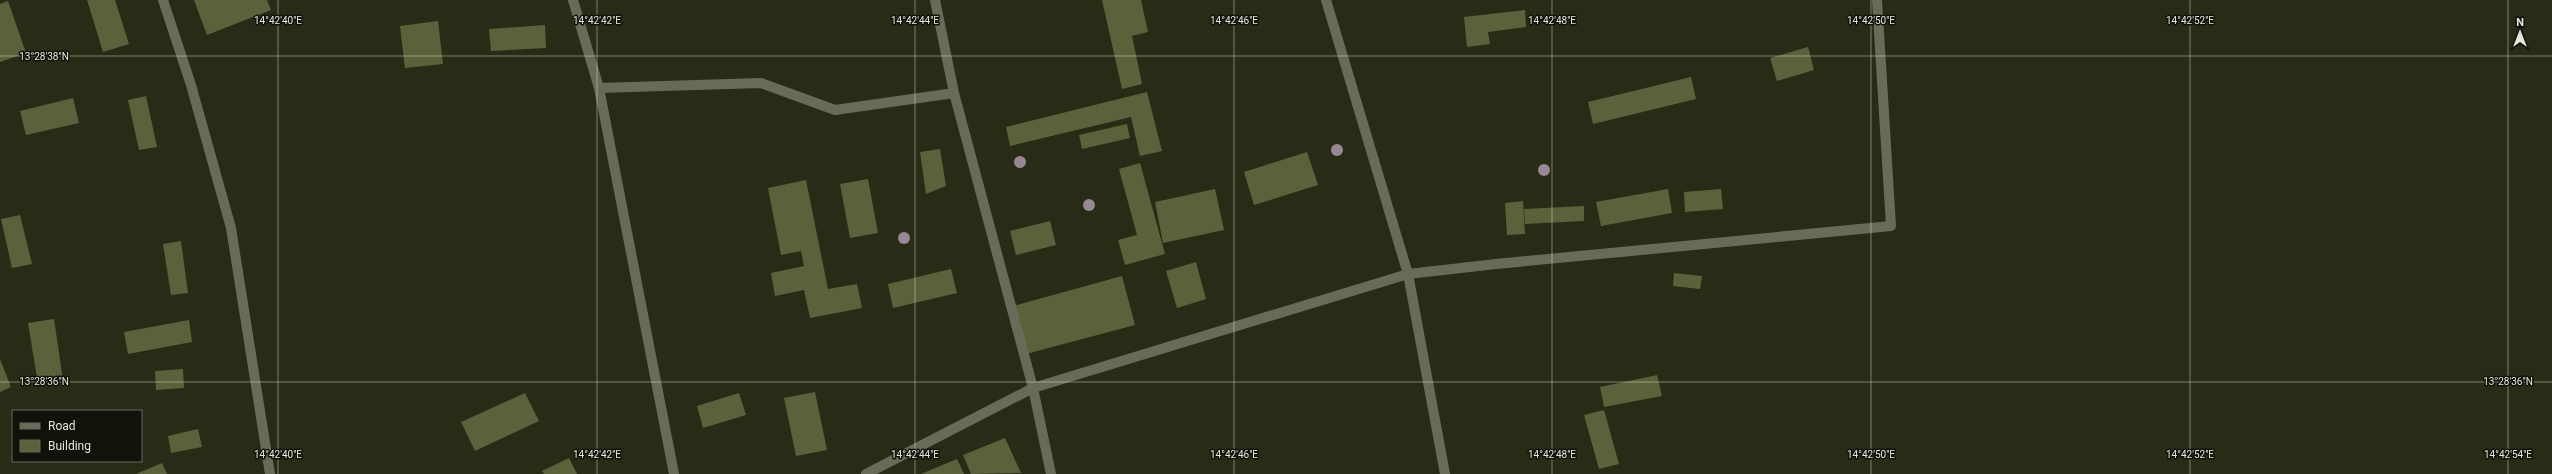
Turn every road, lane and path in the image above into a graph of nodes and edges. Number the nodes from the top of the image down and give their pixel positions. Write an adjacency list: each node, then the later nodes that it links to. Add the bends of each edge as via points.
1 (163, 0): 10 (street, via 191,85 231,228)
2 (573, 0): 6 (street)
3 (935, 0): 7 (street)
4 (1326, 0): 8 (street)
5 (1877, 0): 8 (street, via 1891,226)
6 (599, 88): 7 (street, via 761,82 835,110); 11 (street)
7 (954, 93): 9 (street)
8 (1408, 274): 9 (street); 14 (street)
9 (1033, 388): 12 (street); 13 (street)
10 (270, 474)
11 (674, 474)
12 (866, 474)
13 (1051, 474)
14 (1445, 474)

